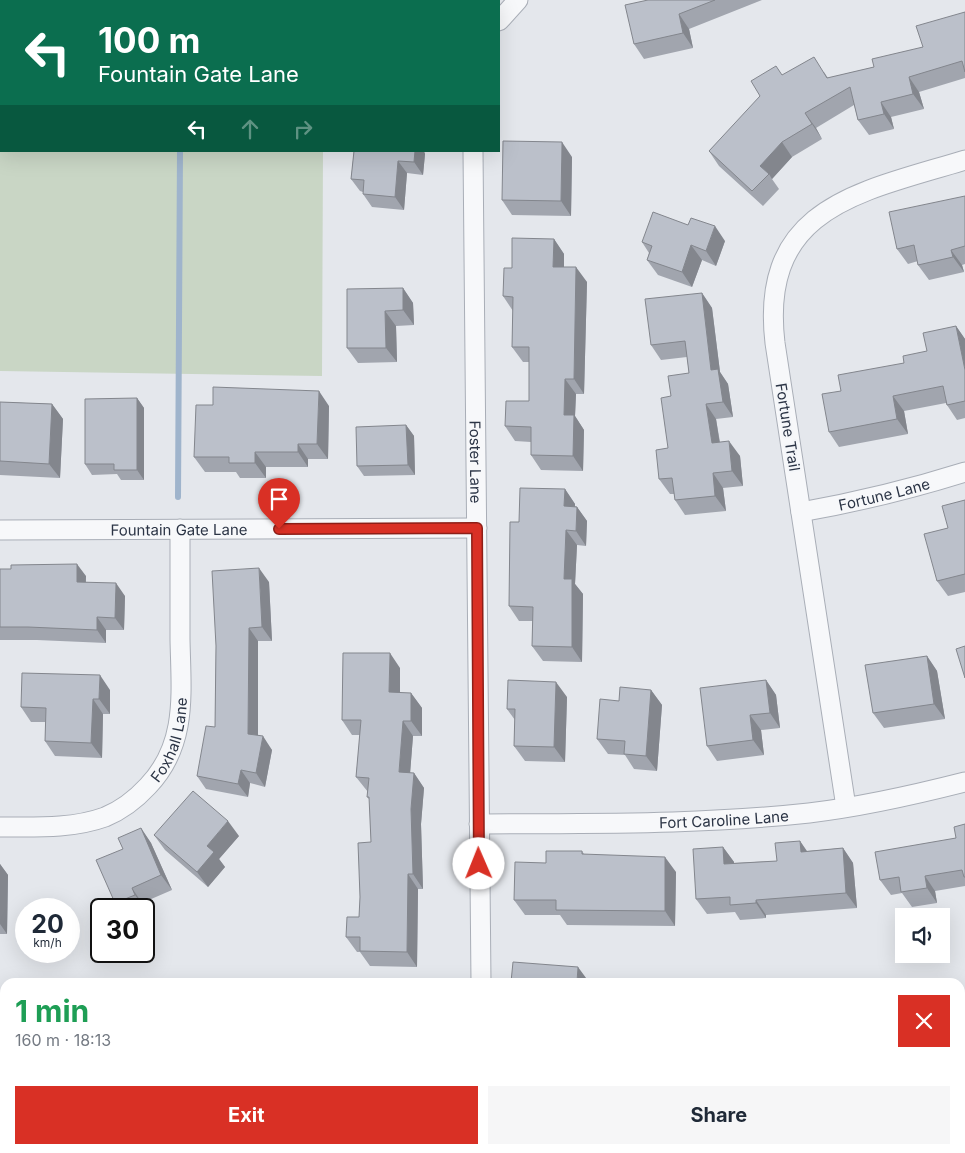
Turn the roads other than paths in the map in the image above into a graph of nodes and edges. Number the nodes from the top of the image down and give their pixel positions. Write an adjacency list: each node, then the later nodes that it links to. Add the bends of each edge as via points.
1 (518, 0): 2 (street)
2 (500, 20)
3 (473, 152): 7 (street, Foster Lane)
4 (965, 160): 6 (street, Fortune Trail, via 858,194 830,207 805,228 784,257 774,289 773,327)
5 (965, 472): 6 (street, Fortune Lane, via 856,502)
6 (801, 512): 11 (street, Fortune Trail)
7 (477, 528): 8 (street, Fountain Gate Lane); 12 (street, Foster Lane)
8 (180, 529): 9 (street, Fountain Gate Lane); 13 (street, Foxhall Lane, via 180,714 174,745 161,771 132,802 105,817 72,825)
9 (0, 530)
10 (965, 782): 11 (street, Fort Caroline Lane)
11 (846, 807): 12 (street, Fort Caroline Lane, via 712,820)
12 (479, 824): 14 (street, Foster Lane)
13 (0, 827)
14 (481, 978)

